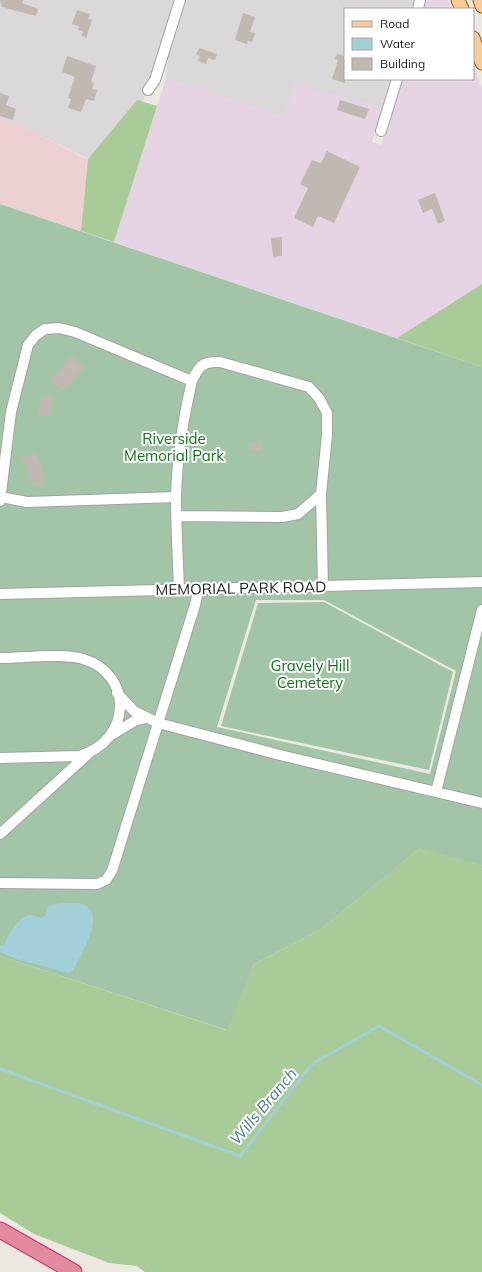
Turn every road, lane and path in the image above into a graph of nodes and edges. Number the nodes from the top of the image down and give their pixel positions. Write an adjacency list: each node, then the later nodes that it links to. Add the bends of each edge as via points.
1 (180, 0): 7 (street, via 155,80)
2 (480, 0): 3 (main road)
3 (482, 6)
4 (477, 40): 5 (main road)
5 (482, 63)
6 (397, 80): 8 (street)
7 (148, 90)
8 (381, 130)
9 (192, 381): 10 (street, via 201,365 214,361 308,387 319,398 327,413); 11 (street, via 179,455); 12 (street, via 75,332 59,328 45,329 28,345 21,370 11,412)
10 (321, 494): 13 (street, via 298,514 282,518); 15 (street)
11 (176, 498): 12 (street, via 27,502); 13 (street)
12 (0, 499)
13 (177, 516): 16 (street)
14 (482, 582): 15 (street, MEMORIAL PARK ROAD)
15 (323, 586): 17 (street, MEMORIAL PARK ROAD)
16 (179, 589): 17 (street, MEMORIAL PARK ROAD); 18 (street, MEMORIAL PARK ROAD)
17 (195, 589): 23 (street, via 195,605)
18 (0, 594)
19 (482, 610): 27 (street)
20 (0, 658): 21 (street, via 83,659 100,668 109,677)
21 (117, 693): 22 (street, via 134,711); 24 (street, via 120,712)
22 (145, 718): 23 (street); 24 (street, via 136,720)
23 (158, 723): 27 (street); 30 (street, via 112,871 106,880 97,884)
24 (113, 734): 25 (street)
25 (90, 753): 26 (street, via 79,756); 29 (street)
26 (0, 758)
27 (436, 792): 28 (street)
28 (482, 803)
29 (0, 834)
30 (0, 883)
31 (0, 1230): 32 (highway)
32 (74, 1272)

